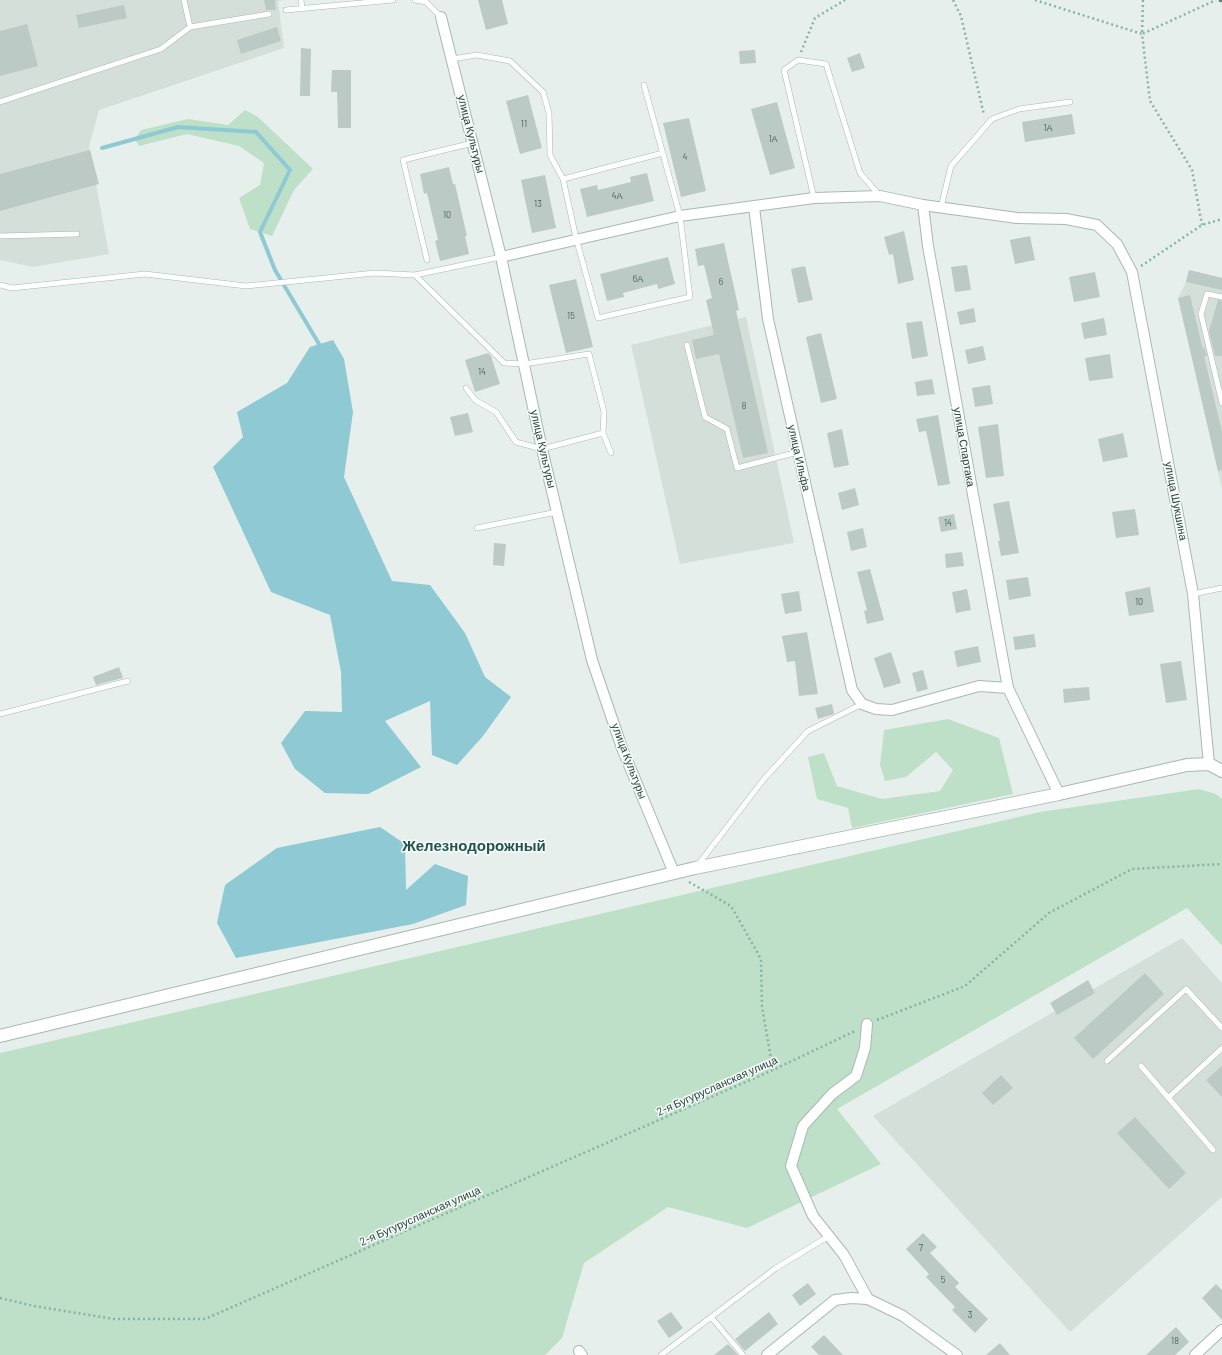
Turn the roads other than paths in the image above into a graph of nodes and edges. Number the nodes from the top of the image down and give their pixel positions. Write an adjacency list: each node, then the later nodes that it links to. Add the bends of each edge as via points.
1 (184, 0): 11 (lane)
2 (301, 0): 7 (lane)
3 (393, 0): 7 (lane)
4 (415, 0): 6 (lane)
5 (432, 0): 6 (lane)
6 (426, 2): 10 (lane)
7 (302, 8): 8 (lane)
8 (286, 10)
9 (269, 14): 11 (lane)
10 (441, 17): 12 (street, улица Культуры)
11 (190, 27): 14 (lane, via 161,49)
12 (452, 59): 16 (street, улица Культуры); 18 (lane, via 477,55 510,61 542,92 549,113 550,155)
13 (644, 85): 17 (lane)
14 (0, 102)
15 (1070, 102): 22 (lane, via 1019,109 992,119 951,166)
16 (474, 142): 28 (street, улица Культуры); 29 (lane, via 403,160)
17 (663, 153): 18 (lane); 24 (lane)
18 (563, 179): 27 (lane)
19 (880, 196): 20 (street, улица Шукшина); 20 (lane, via 860,173 826,64 798,60 784,70); 21 (street, улица Шукшина)
20 (814, 198): 23 (street, улица Шукшина)
21 (923, 205): 22 (street, улица Шукшина); 46 (street, улица Спартака, via 928,246)
22 (941, 207): 44 (street, улица Шукшина, via 1017,218 1066,219 1097,226 1117,244 1132,272)
23 (754, 208): 24 (street, улица Шукшина); 39 (street, улица Ильфа, via 768,319)
24 (680, 216): 27 (street, улица Шукшина); 27 (lane, via 690,297 598,318)
25 (77, 234): 26 (lane)
26 (0, 236)
27 (576, 238): 28 (street, улица Шукшина)
28 (501, 257): 30 (lane); 34 (street, улица Культуры)
29 (427, 260)
30 (414, 275): 31 (lane, via 375,273 246,286 145,274 12,288); 34 (lane, via 504,363)
31 (0, 285)
32 (1222, 297): 36 (lane, via 1207,294 1201,314)
33 (687, 345): 39 (lane, via 705,417 727,429 737,468)
34 (524, 364): 37 (lane, via 589,354 604,412); 38 (street, улица Культуры)
35 (466, 388): 38 (lane, via 475,400 496,412 516,442)
36 (1222, 403)
37 (603, 433): 38 (lane); 40 (lane)
38 (542, 449): 41 (street, улица Культуры)
39 (798, 452): 47 (street, улица Ильфа, via 848,677 852,690)
40 (611, 453)
41 (557, 512): 42 (lane); 53 (street, улица Культуры, via 592,660 622,748)
42 (477, 528)
43 (1222, 588): 44 (lane)
44 (1193, 594): 49 (street, улица Шукшина)
45 (128, 681): 48 (lane)
46 (1008, 688): 47 (street, via 979,686 892,710 876,709); 51 (street, улица Спартака)
47 (862, 704): 52 (lane, via 808,731 764,779)
48 (0, 714)
49 (1209, 764): 50 (street); 51 (street, via 1187,765)
50 (1222, 771)
51 (1059, 794): 52 (street)
52 (695, 868): 53 (street)
53 (674, 873): 56 (street)
54 (867, 1024): 62 (street, via 865,1048 856,1076 832,1094 803,1126 790,1166 813,1216)
55 (1222, 1028): 58 (lane, via 1186,989)
56 (0, 1036)
57 (1222, 1048): 60 (lane)
58 (1107, 1061)
59 (1140, 1066): 60 (lane)
60 (1168, 1098): 61 (lane)
61 (1213, 1150)
62 (829, 1236): 63 (street, via 844,1255); 64 (lane, via 776,1268)
63 (868, 1299): 68 (street, via 835,1300); 69 (street, via 903,1316)
64 (711, 1317): 66 (lane); 67 (lane)
65 (1222, 1330): 70 (street)
66 (661, 1355)
67 (743, 1355)
68 (767, 1355)
69 (957, 1355)
70 (1195, 1355)

